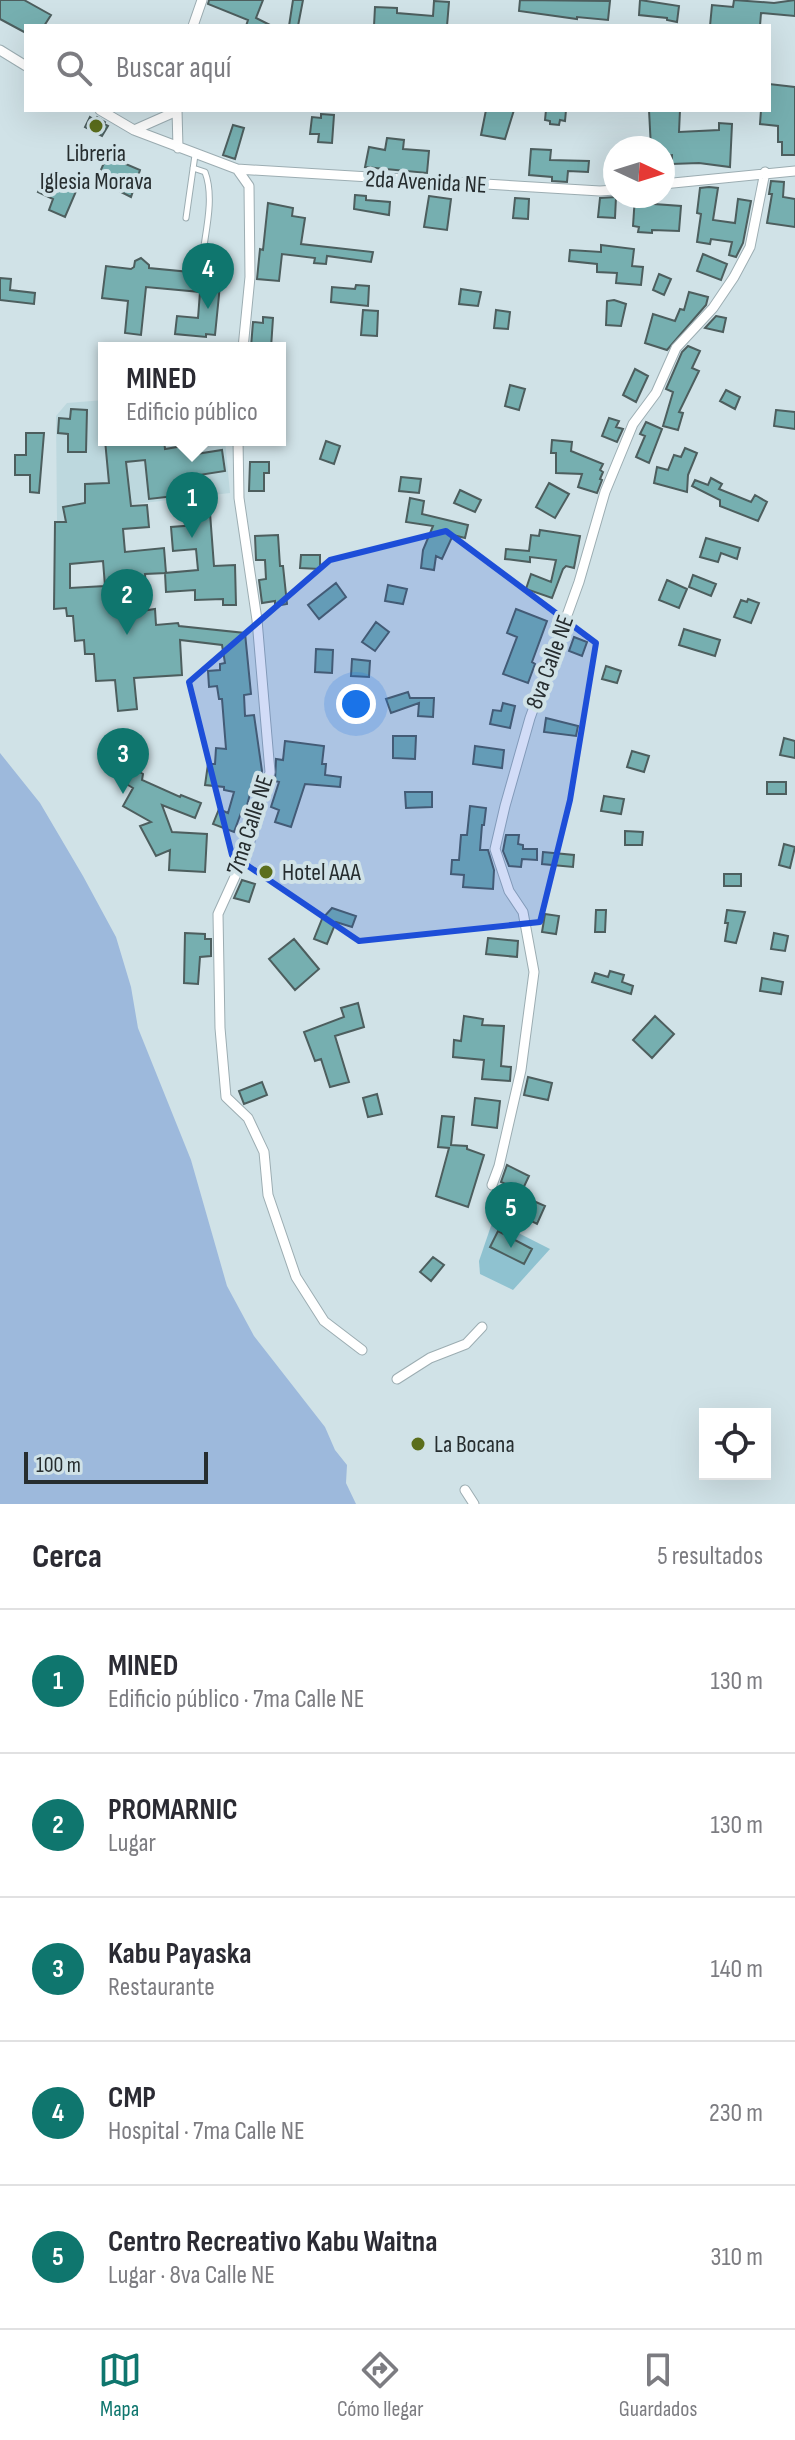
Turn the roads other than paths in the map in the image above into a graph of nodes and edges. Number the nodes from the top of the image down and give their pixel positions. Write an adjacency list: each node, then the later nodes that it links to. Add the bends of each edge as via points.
1 (202, 0): 2 (street)
2 (194, 24)
3 (0, 50): 4 (street)
4 (24, 65)
5 (103, 112): 8 (street, 2da Avenida NE)
6 (173, 112): 8 (street)
7 (177, 112): 9 (street)
8 (134, 130): 9 (street, 2da Avenida NE)
9 (178, 148): 10 (street, 2da Avenida NE)
10 (195, 155): 11 (lane); 12 (street, 2da Avenida NE)
11 (193, 168): 19 (lane); 20 (lane, via 205,172 208,180)
12 (237, 169): 15 (street, 2da Avenida NE); 17 (street)
13 (795, 171): 14 (street)
14 (765, 172): 16 (street); 23 (street, 8va Calle NE, via 750,247 713,308 676,348 656,393 633,424 605,492 505,806 495,849 509,891 523,912 534,972 521,1070)
15 (271, 173): 17 (street); 18 (street, 2da Avenida NE)
16 (675, 183)
17 (249, 186): 21 (street, via 250,277)
18 (603, 191)
19 (186, 218)
20 (202, 260)
21 (244, 342)
22 (238, 446): 25 (street, 7ma Calle NE, via 239,498 257,620 270,772 248,848 218,914 226,1097 248,1118 264,1152 268,1195 296,1277 324,1321)
23 (492, 1185)
24 (482, 1327): 26 (street, via 466,1344)
25 (362, 1350)
26 (397, 1379)
27 (465, 1490): 28 (street)
28 (474, 1504)

